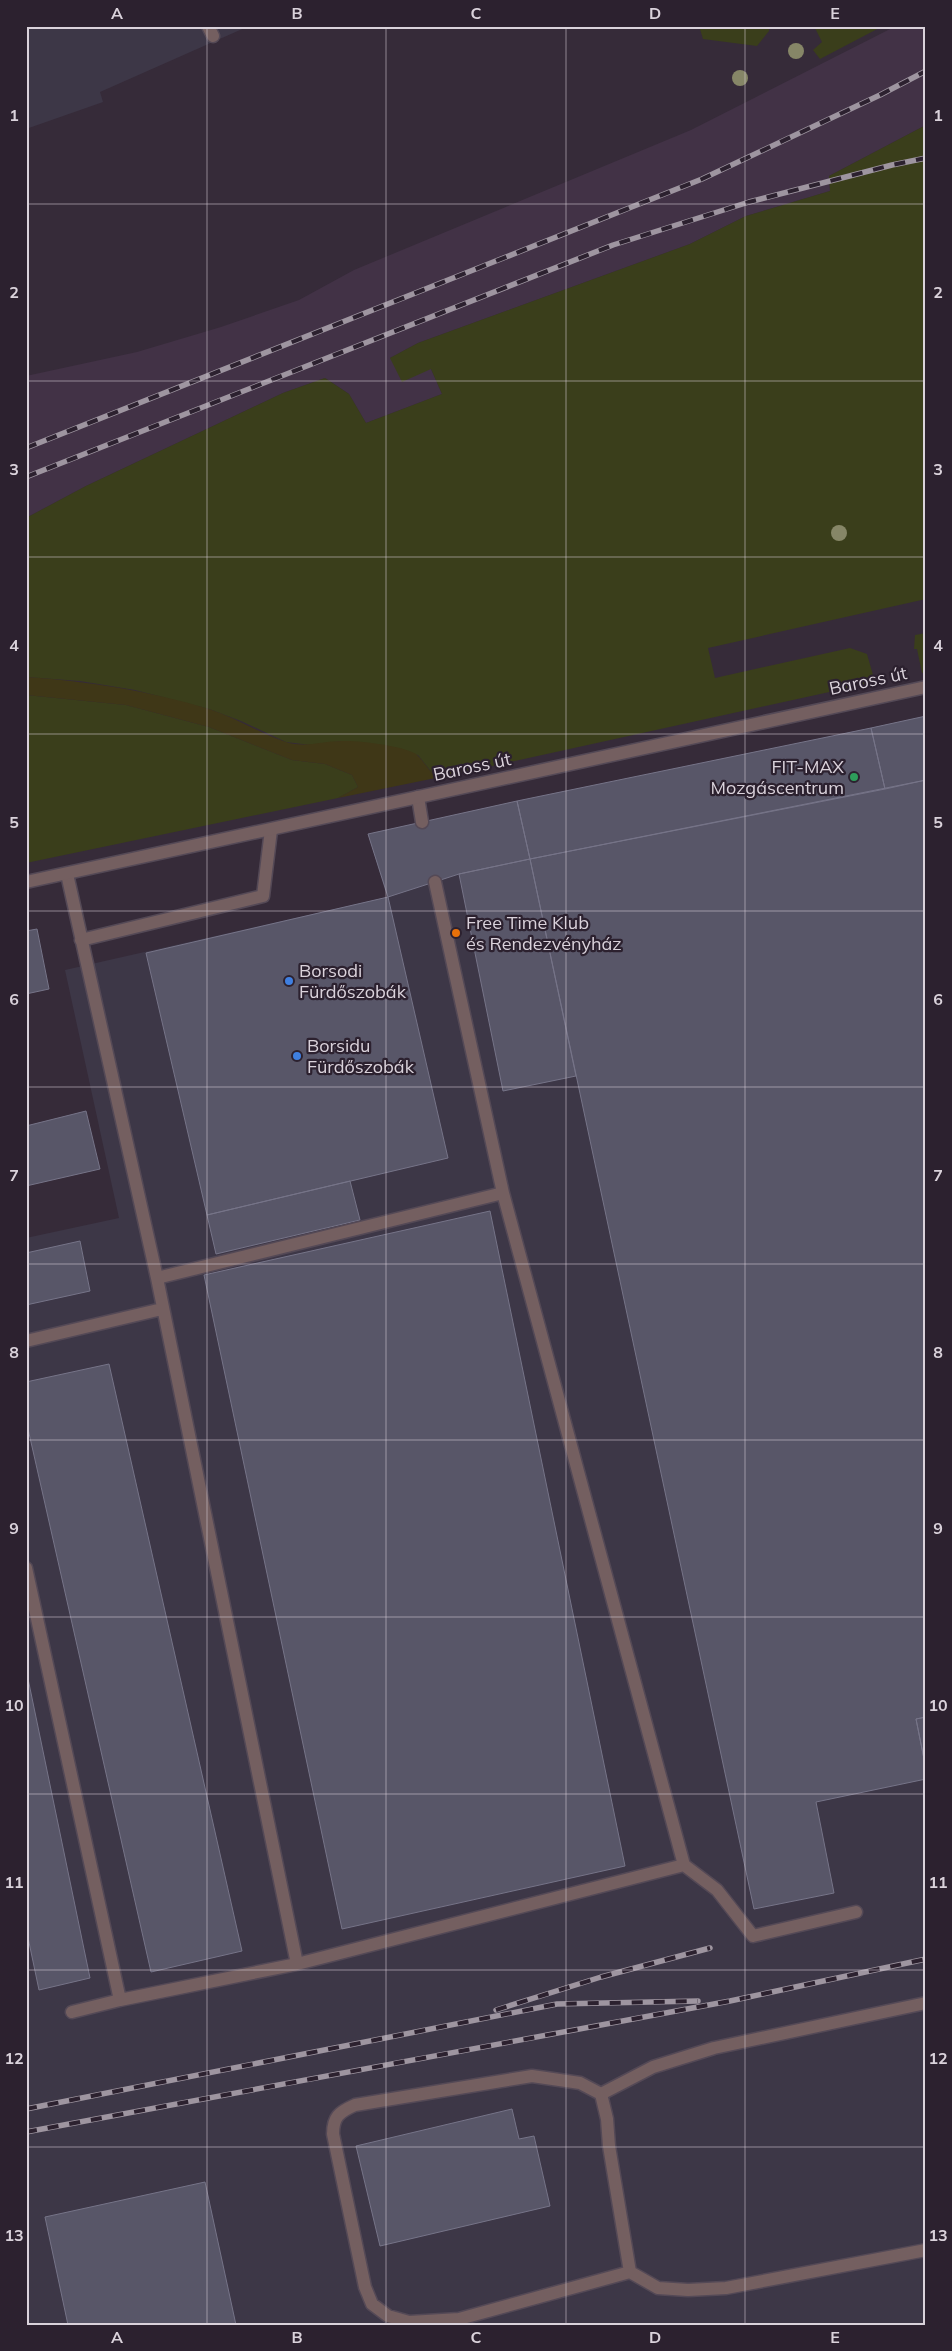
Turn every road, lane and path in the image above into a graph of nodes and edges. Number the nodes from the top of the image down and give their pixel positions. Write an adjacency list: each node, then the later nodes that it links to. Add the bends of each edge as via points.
1 (926, 687): 2 (street, Baross út)
2 (418, 797): 3 (street); 4 (street, Baross út)
3 (422, 822)
4 (271, 830): 5 (street, Baross út); 8 (street, via 264,896)
5 (66, 874): 6 (street, Baross út); 8 (street)
6 (26, 882)
7 (435, 882): 9 (street)
8 (81, 940): 10 (street)
9 (503, 1193): 10 (street); 14 (street)
10 (157, 1278): 11 (street)
11 (162, 1309): 12 (street); 16 (street)
12 (26, 1341)
13 (26, 1568): 17 (street)
14 (684, 1864): 15 (street, via 717,1890 753,1936); 16 (street)
15 (856, 1912)
16 (297, 1964): 17 (street)
17 (120, 2000): 19 (street)
18 (926, 2003): 20 (street, via 714,2048 653,2067)
19 (72, 2012)
20 (601, 2094): 22 (street); 22 (street, via 580,2084 532,2076 355,2105 334,2118 333,2134 364,2287 372,2304 388,2316 409,2322 459,2318)
21 (926, 2250): 22 (street, via 726,2288 658,2288)
22 (630, 2272)

